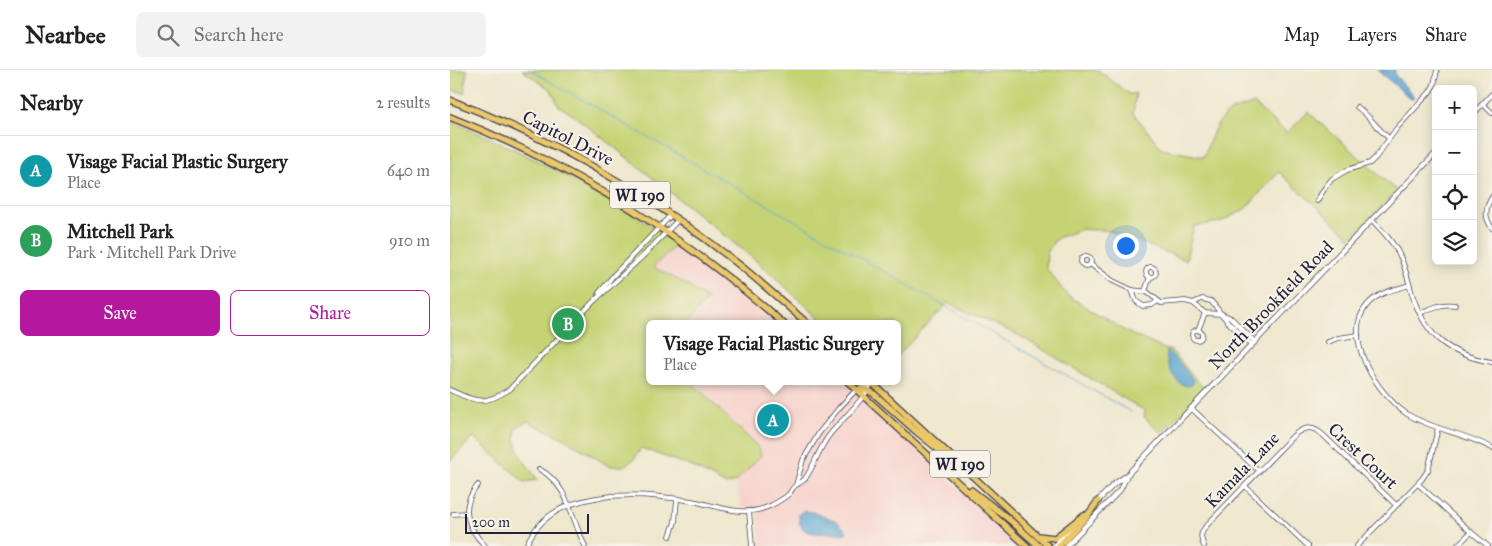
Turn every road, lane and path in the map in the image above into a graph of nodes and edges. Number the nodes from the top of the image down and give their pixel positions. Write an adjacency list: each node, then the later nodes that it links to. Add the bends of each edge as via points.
1 (1437, 70): 9 (street, via 1429,93)
2 (1492, 94): 4 (street)
3 (450, 100): 13 (main road, Capitol Drive / WI 190, via 561,150)
4 (1483, 104): 6 (street); 7 (street)
5 (1358, 107): 9 (street)
6 (1477, 110)
7 (1492, 113)
8 (450, 117): 16 (main road, Capitol Drive / WI 190, via 553,163)
9 (1389, 138): 12 (street, via 1370,163 1332,179)
10 (1432, 157): 15 (street, North Brookfield Road)
11 (1492, 197): 17 (street, via 1486,218)
12 (1317, 201)
13 (671, 215): 14 (main road, Capitol Drive / WI 190); 16 (street)
14 (678, 220): 18 (street); 32 (main road, Capitol Drive / WI 190, via 742,266)
15 (1372, 220): 21 (street, via 1400,255); 36 (street, North Brookfield Road)
16 (661, 227): 18 (main road, Capitol Drive / WI 190); 25 (street)
17 (1492, 228)
18 (667, 232): 25 (street); 31 (main road, Capitol Drive / WI 190, via 711,263)
19 (1090, 264): 22 (street)
20 (1150, 278): 23 (street)
21 (1410, 286): 28 (street); 34 (street, via 1383,294 1368,304 1360,318)
22 (1132, 290): 23 (street); 24 (street, via 1136,302 1143,306)
23 (1145, 291): 24 (street)
24 (1158, 301): 26 (street)
25 (592, 302): 42 (street, via 510,389 496,398 477,400)
26 (1193, 303): 29 (street); 30 (street, via 1202,299 1211,301)
27 (1455, 305): 28 (street, via 1438,305)
28 (1420, 313): 37 (street, via 1437,338 1455,352)
29 (1205, 314): 30 (street); 33 (street)
30 (1222, 314): 36 (street)
31 (780, 320)
32 (803, 320)
33 (1198, 330)
34 (1358, 335): 35 (street); 48 (street, via 1371,374 1391,401 1415,418)
35 (1328, 342)
36 (1254, 343): 46 (street, North Brookfield Road)
37 (1492, 362)
38 (851, 385): 43 (main road, WI 190)
39 (865, 385): 43 (street)
40 (870, 385): 44 (street)
41 (874, 385): 54 (main road, WI 190)
42 (450, 390)
43 (856, 390): 44 (main road); 45 (main road, WI 190); 49 (street)
44 (868, 390): 45 (street); 54 (main road, via 928,442)
45 (864, 397): 50 (street); 56 (main road, WI 190)
46 (1192, 408): 53 (street); 55 (street, North Brookfield Road)
47 (1310, 428): 53 (street, Kamala Lane, via 1298,431); 64 (street, Crest Court, via 1322,434)
48 (1438, 428): 51 (street); 57 (street, via 1428,470)
49 (819, 433): 50 (street); 59 (street, via 803,460)
50 (826, 439): 59 (street, via 805,479)
51 (1492, 448)
52 (539, 469): 63 (street, via 558,483)
53 (1259, 471): 60 (street, Kamala Lane)
54 (969, 472): 71 (main road, WI 190)
55 (1126, 476): 62 (street, North Brookfield Road); 81 (street, North Brookfield Road, via 1120,490)
56 (956, 481): 76 (main road, WI 190); 77 (main road, via 983,498)
57 (1418, 484): 64 (street); 69 (street)
58 (478, 485): 66 (street)
59 (796, 485): 65 (street, via 776,503)
60 (1245, 486): 82 (street, Kamala Lane, via 1206,526 1201,534); 83 (street)
61 (677, 499): 63 (street, via 642,496); 65 (street); 70 (street)
62 (1098, 501): 68 (street, North Brookfield Road); 80 (main road)
63 (569, 504): 73 (street, via 545,519); 74 (street)
64 (1396, 505): 84 (street)
65 (749, 511): 75 (street)
66 (466, 513): 67 (street); 72 (street)
67 (453, 514)
68 (1084, 516): 71 (main road, via 1055,538); 79 (street, North Brookfield Road)
69 (1471, 532): 85 (street); 86 (street)
70 (670, 536)
71 (1037, 536): 78 (main road, WI 190)
72 (485, 546)
73 (526, 546)
74 (585, 546)
75 (752, 546)
76 (1027, 546)
77 (1039, 546)
78 (1048, 546)
79 (1054, 546)
80 (1060, 546)
81 (1066, 546)
82 (1204, 546)
83 (1308, 546)
84 (1357, 546)
85 (1458, 546)
86 (1488, 546)

